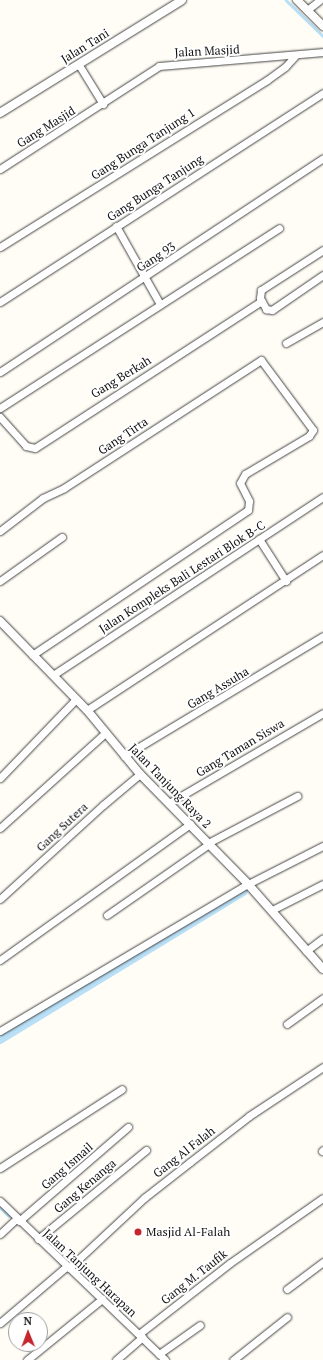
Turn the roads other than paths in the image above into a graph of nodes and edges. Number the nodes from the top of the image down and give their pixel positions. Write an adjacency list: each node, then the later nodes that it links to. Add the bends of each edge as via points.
1 (182, 0): 8 (street, Jalan Tani)
2 (297, 0): 4 (street)
3 (320, 0): 4 (street)
4 (307, 10): 5 (street)
5 (323, 26)
6 (323, 52): 7 (street, Jalan Masjid)
7 (295, 56): 10 (street, Jalan Masjid, via 159,66); 16 (street, Gang Bunga Tanjung 1, via 267,80)
8 (79, 64): 10 (street); 11 (street, Jalan Tani)
9 (323, 92): 14 (street, Gang Bunga Tanjung)
10 (103, 104): 13 (street, Gang Masjid)
11 (0, 113)
12 (323, 158): 19 (street, Gang 93)
13 (0, 169)
14 (116, 226): 19 (street); 21 (street, Gang Bunga Tanjung)
15 (279, 228): 22 (street)
16 (0, 247)
17 (323, 250): 20 (street, via 261,290)
18 (323, 275): 20 (street, via 272,310 266,309)
19 (144, 278): 22 (street); 25 (street, Gang 93)
20 (261, 301): 27 (street, Gang Berkah, via 35,448 26,446)
21 (0, 302)
22 (160, 304): 26 (street)
23 (323, 322): 24 (street)
24 (286, 343)
25 (0, 372)
26 (0, 408)
27 (0, 417)
28 (323, 497): 31 (street, Jalan Kompleks Bali Lestari Blok B-C)
29 (0, 531): 37 (street, Gang Tirta, via 42,498 64,488 261,360 311,426 312,433 245,474 240,483 249,501 248,510)
30 (62, 537): 33 (street)
31 (259, 539): 34 (street); 38 (street, Jalan Kompleks Bali Lestari Blok B-C)
32 (323, 555): 34 (street)
33 (0, 581)
34 (286, 581): 40 (street)
35 (0, 621): 37 (street, Jalan Tanjung Raya 2)
36 (323, 636): 43 (street, Gang Assuha)
37 (32, 655): 38 (street, Jalan Tanjung Raya 2)
38 (53, 675): 39 (street, Jalan Tanjung Raya 2)
39 (76, 699): 40 (street, Jalan Tanjung Raya 2); 45 (street)
40 (86, 710): 42 (street, Jalan Tanjung Raya 2)
41 (323, 713): 47 (street, Gang Taman Siswa)
42 (104, 734): 43 (street, Jalan Tanjung Raya 2); 49 (street)
43 (124, 756): 44 (street, Jalan Tanjung Raya 2)
44 (140, 774): 47 (street, Jalan Tanjung Raya 2); 54 (street, Gang Sutera, via 103,804)
45 (0, 778)
46 (296, 796): 50 (street)
47 (169, 803): 48 (street, Jalan Tanjung Raya 2)
48 (190, 824): 50 (street, Jalan Tanjung Raya 2); 59 (street)
49 (0, 828)
50 (209, 844): 52 (street, Jalan Tanjung Raya 2); 56 (street)
51 (323, 846): 52 (street)
52 (248, 884): 55 (street, Jalan Tanjung Raya 2); 63 (street)
53 (323, 884): 55 (street)
54 (0, 899)
55 (272, 910): 58 (street, Jalan Tanjung Raya 2)
56 (107, 915)
57 (323, 938): 58 (street)
58 (306, 951): 60 (street, Jalan Tanjung Raya 2)
59 (0, 960)
60 (323, 969)
61 (323, 998): 62 (street)
62 (287, 1024)
63 (0, 1031)
64 (323, 1067): 75 (street, Gang Al Falah, via 249,1116 184,1166)
65 (122, 1089): 68 (street)
66 (128, 1127): 71 (street, Gang Ismail)
67 (146, 1150): 73 (street, Gang Kenanga)
68 (0, 1168)
69 (323, 1198): 81 (street, Gang M. Taufik, via 230,1263)
70 (0, 1201): 71 (street, Jalan Tanjung Harapan)
71 (18, 1220): 72 (street, Gang Ismail); 73 (street, Jalan Tanjung Harapan)
72 (0, 1234)
73 (38, 1239): 75 (street, Jalan Tanjung Harapan)
74 (323, 1262): 76 (street)
75 (68, 1267): 77 (street, Jalan Tanjung Harapan); 79 (street, Gang Al Falah)
76 (287, 1289)
77 (102, 1299): 81 (street, Jalan Tanjung Harapan); 83 (street)
78 (287, 1317): 86 (street)
79 (1, 1321)
80 (200, 1325): 82 (street)
81 (140, 1335): 82 (street, Jalan Tanjung Harapan); 84 (street, Gang M. Taufik)
82 (159, 1354): 85 (street, Jalan Tanjung Harapan)
83 (27, 1360)
84 (116, 1360)
85 (166, 1360)
86 (233, 1360)

